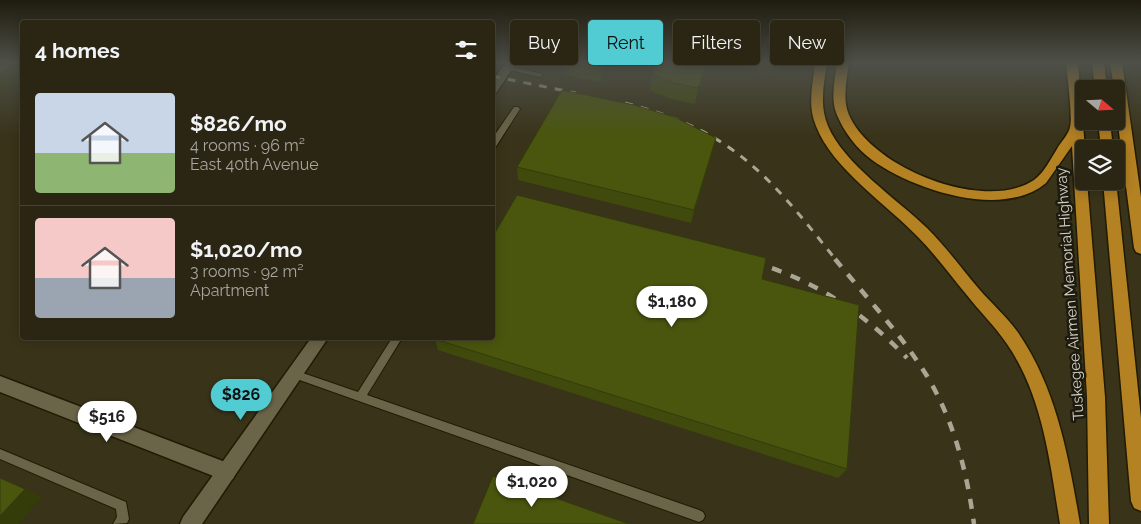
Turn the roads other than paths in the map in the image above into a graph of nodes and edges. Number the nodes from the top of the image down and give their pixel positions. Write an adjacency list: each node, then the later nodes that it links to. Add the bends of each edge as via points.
1 (818, 86): 23 (highway, via 816,102 820,124 829,141 856,171 924,233 1013,339 1044,404 1058,452)
2 (841, 86): 7 (highway, via 840,106 852,132 871,153 917,180 962,192 1006,193 1037,184)
3 (1073, 86): 6 (highway, Tuskegee Airmen Memorial Highway)
4 (1119, 86): 11 (highway)
5 (516, 109): 9 (lane)
6 (1075, 111)
7 (1075, 130)
8 (1076, 130): 24 (highway, Tuskegee Airmen Memorial Highway, via 1096,397)
9 (495, 141)
10 (1111, 190): 19 (highway)
11 (1141, 248)
12 (319, 340): 14 (street)
13 (396, 340): 16 (lane)
14 (294, 374): 16 (lane); 18 (street)
15 (0, 384): 18 (street)
16 (360, 397): 20 (lane)
17 (0, 454): 21 (lane, via 122,506 123,519)
18 (226, 472): 22 (street)
19 (1141, 502)
20 (699, 516)
21 (119, 524)
22 (190, 524)
23 (1070, 524)
24 (1099, 524)

